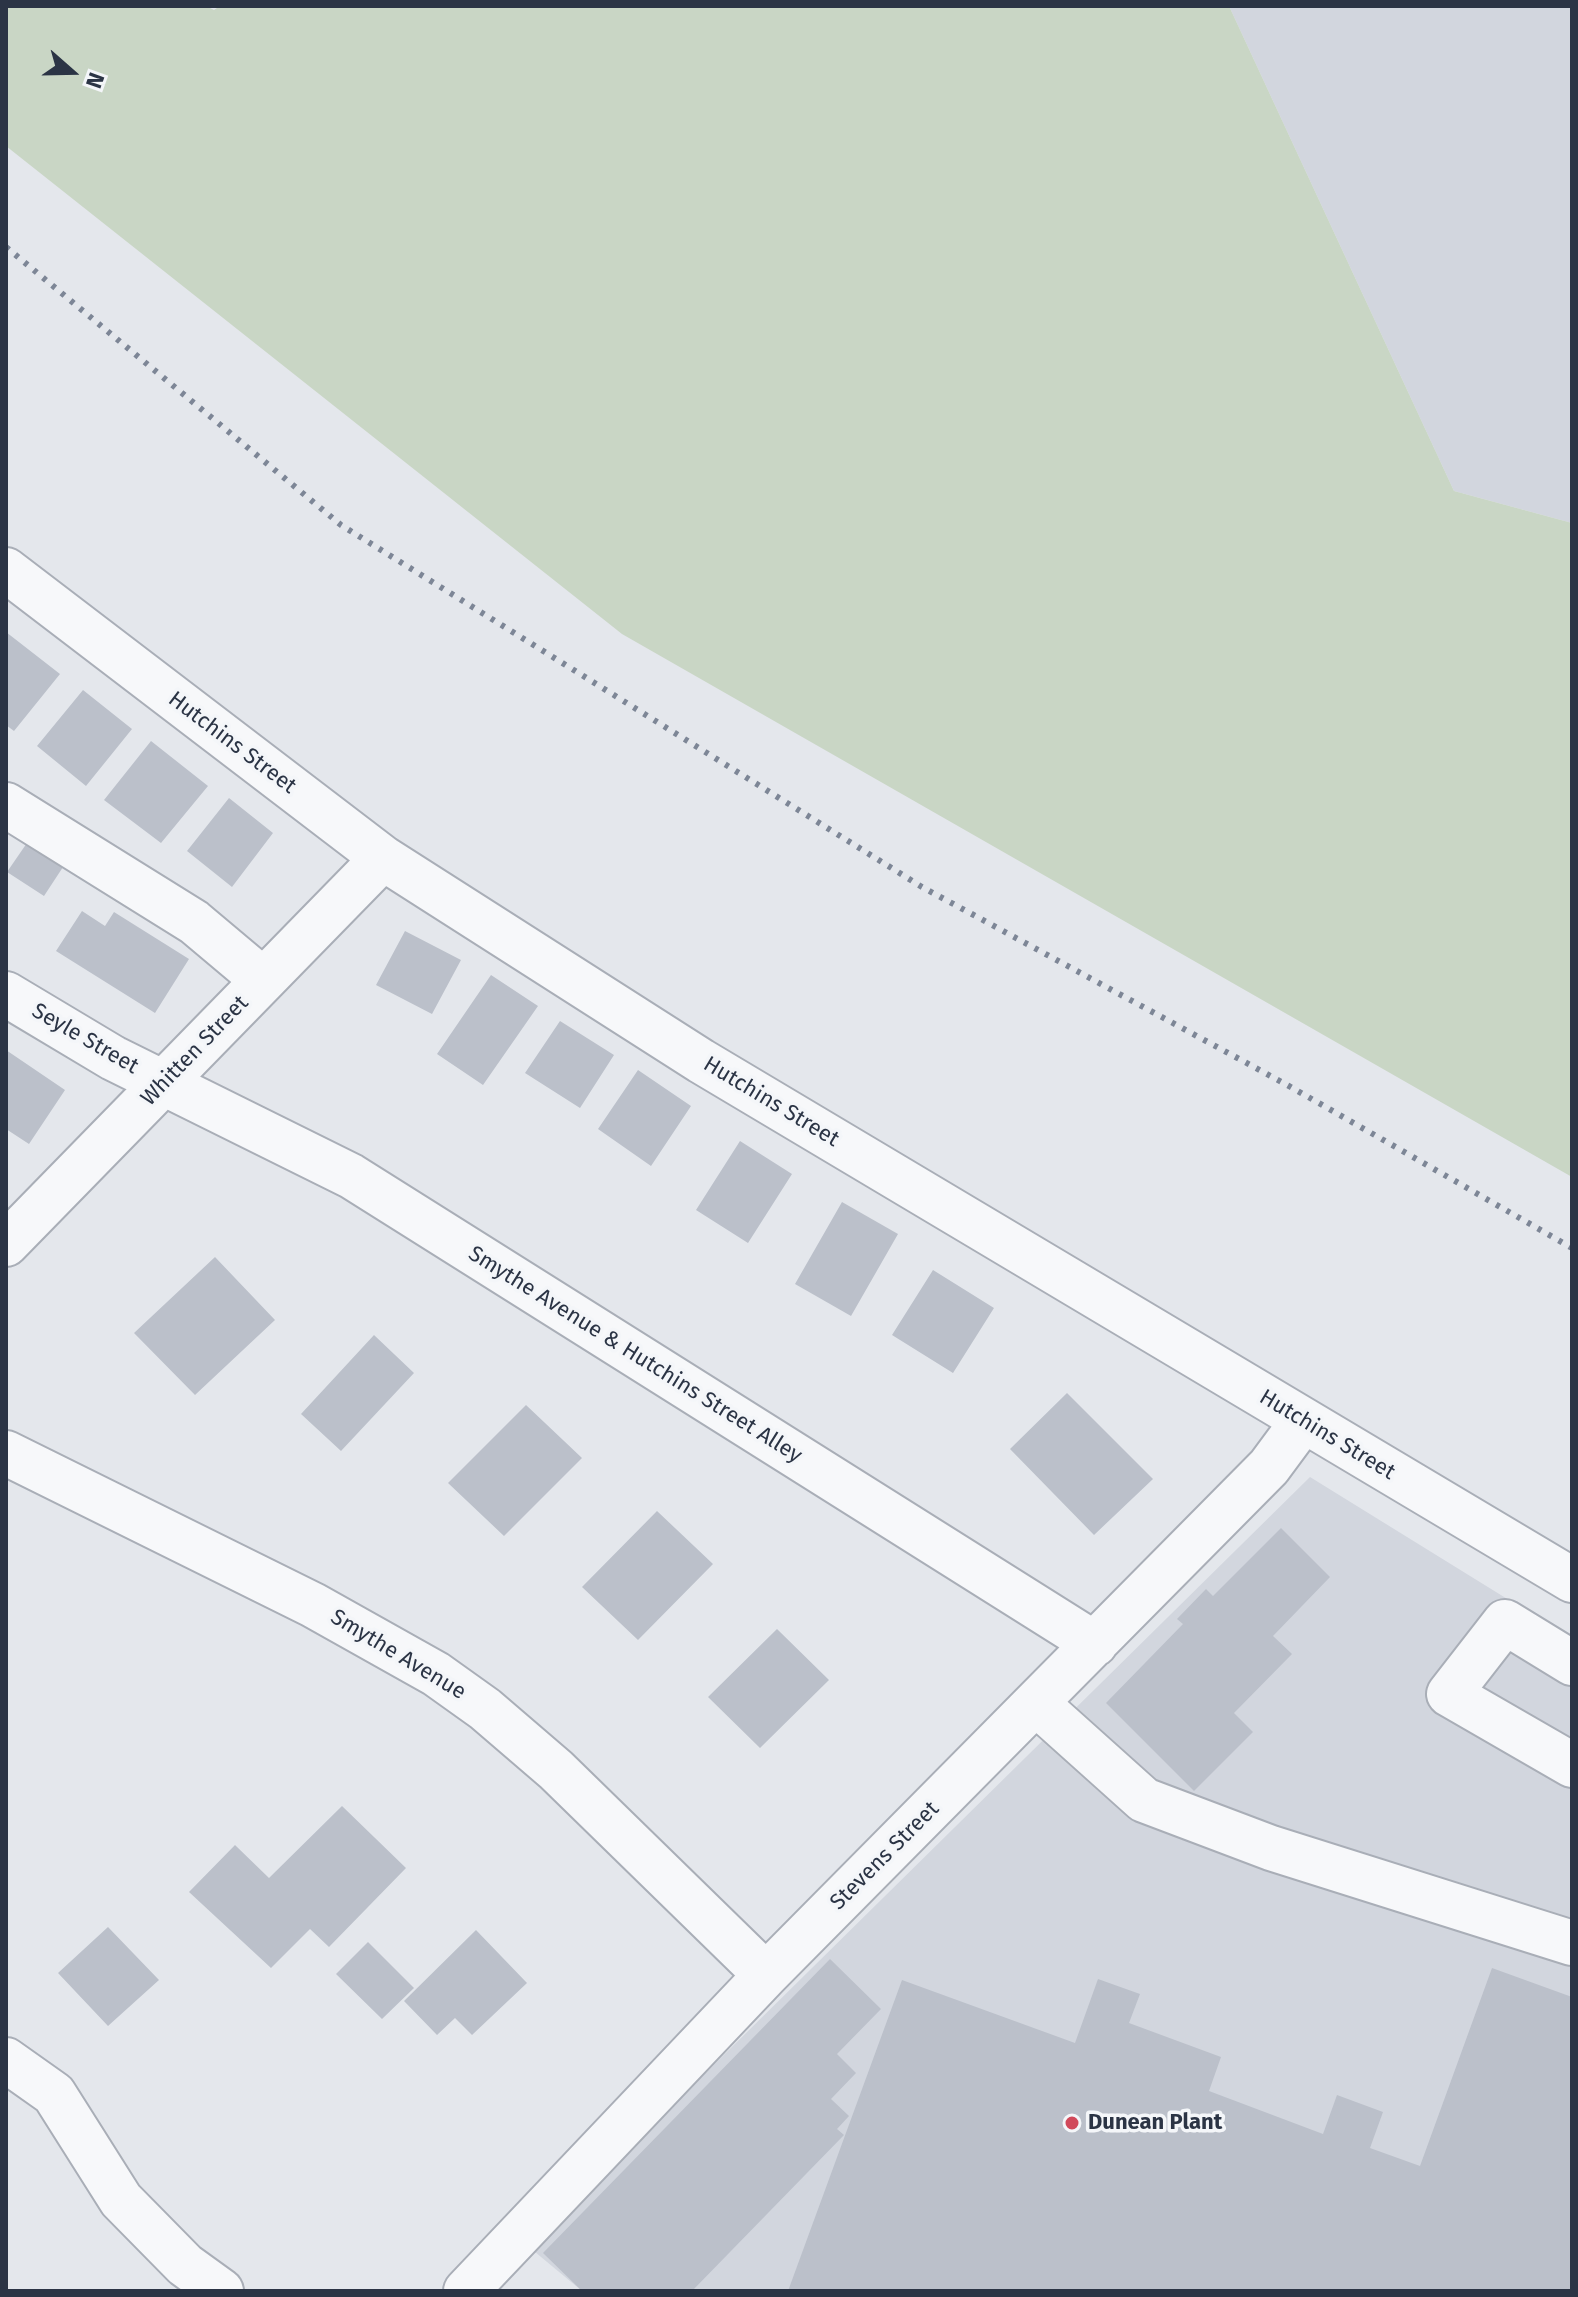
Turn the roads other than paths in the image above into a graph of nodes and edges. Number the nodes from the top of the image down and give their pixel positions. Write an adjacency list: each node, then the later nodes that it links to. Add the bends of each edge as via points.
1 (6, 570): 3 (street, Hutchins Street)
2 (6, 805): 4 (street, via 194,922)
3 (383, 858): 4 (street, Whitten Street); 8 (street, Hutchins Street, via 701,1061)
4 (263, 980): 6 (street, Whitten Street)
5 (6, 994): 6 (street, Seyle Street)
6 (165, 1083): 7 (street, Whitten Street); 12 (street, Smythe Avenue & Hutchins Street Alley, via 351,1176)
7 (6, 1244)
8 (1303, 1421): 10 (street, Hutchins Street); 12 (street, Stevens Street, via 1269,1467)
9 (6, 1453): 17 (street, Smythe Avenue, via 313,1605 436,1674 556,1770)
10 (1559, 1573): 11 (street)
11 (1505, 1622): 13 (street); 15 (street, via 1449,1694)
12 (1095, 1644): 14 (street, Stevens Street)
13 (1572, 1663)
14 (1037, 1704): 16 (street, via 1144,1800 1271,1848); 17 (street, Stevens Street)
15 (1572, 1765)
16 (1572, 1943)
17 (766, 1975): 19 (street, Stevens Street)
18 (6, 2060): 20 (street, via 54,2094 121,2200 185,2265)
19 (474, 2289)
20 (221, 2291)

